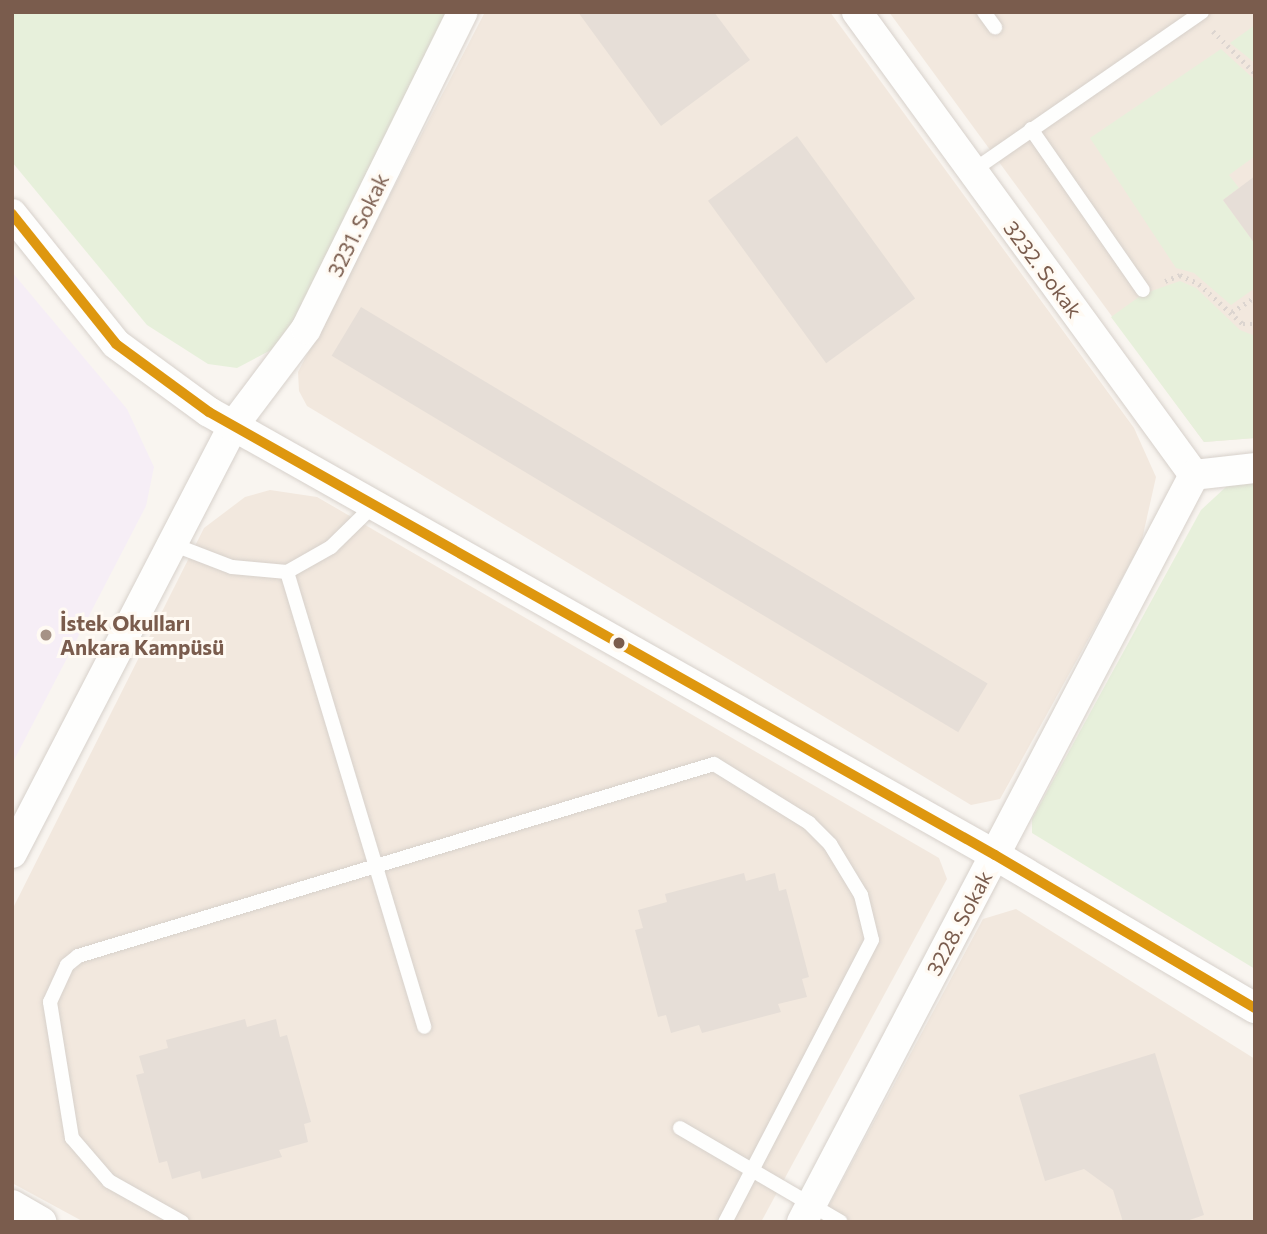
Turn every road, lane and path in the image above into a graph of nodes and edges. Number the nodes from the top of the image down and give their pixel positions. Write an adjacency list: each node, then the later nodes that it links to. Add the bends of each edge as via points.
1 (463, 12): 14 (street, 3231. Sokak, via 306,329)
2 (856, 12): 8 (street, 3232. Sokak)
3 (984, 12): 5 (lane)
4 (1201, 13): 6 (path); 7 (lane)
5 (995, 27)
6 (1255, 73)
7 (1031, 130): 8 (lane); 10 (lane)
8 (971, 172): 16 (street, 3232. Sokak)
9 (12, 214): 14 (street, via 116,344)
10 (1143, 290): 12 (path, via 1180,275)
11 (1255, 297): 12 (path)
12 (1232, 312): 13 (path, via 1243,324)
13 (1255, 324)
14 (233, 426): 17 (street); 18 (street, 3231. Sokak)
15 (1255, 468): 16 (street)
16 (1194, 475): 21 (street, 3228. Sokak)
17 (374, 505): 19 (lane, via 331,547); 21 (street)
18 (172, 544): 19 (lane, via 232,567); 20 (street, 3231. Sokak)
19 (287, 572): 22 (lane)
20 (12, 853)
21 (995, 855): 23 (street); 28 (street, 3228. Sokak)
22 (376, 866): 24 (lane); 26 (lane, via 714,764 809,823 848,868 872,940); 30 (lane, via 78,956 58,975 50,1002 72,1138 109,1181)
23 (1255, 1008)
24 (424, 1027)
25 (680, 1128): 26 (lane)
26 (751, 1171): 28 (lane); 31 (lane)
27 (12, 1205): 29 (street)
28 (806, 1213): 32 (lane)
29 (42, 1222)
30 (182, 1222)
31 (725, 1222)
32 (841, 1222)

